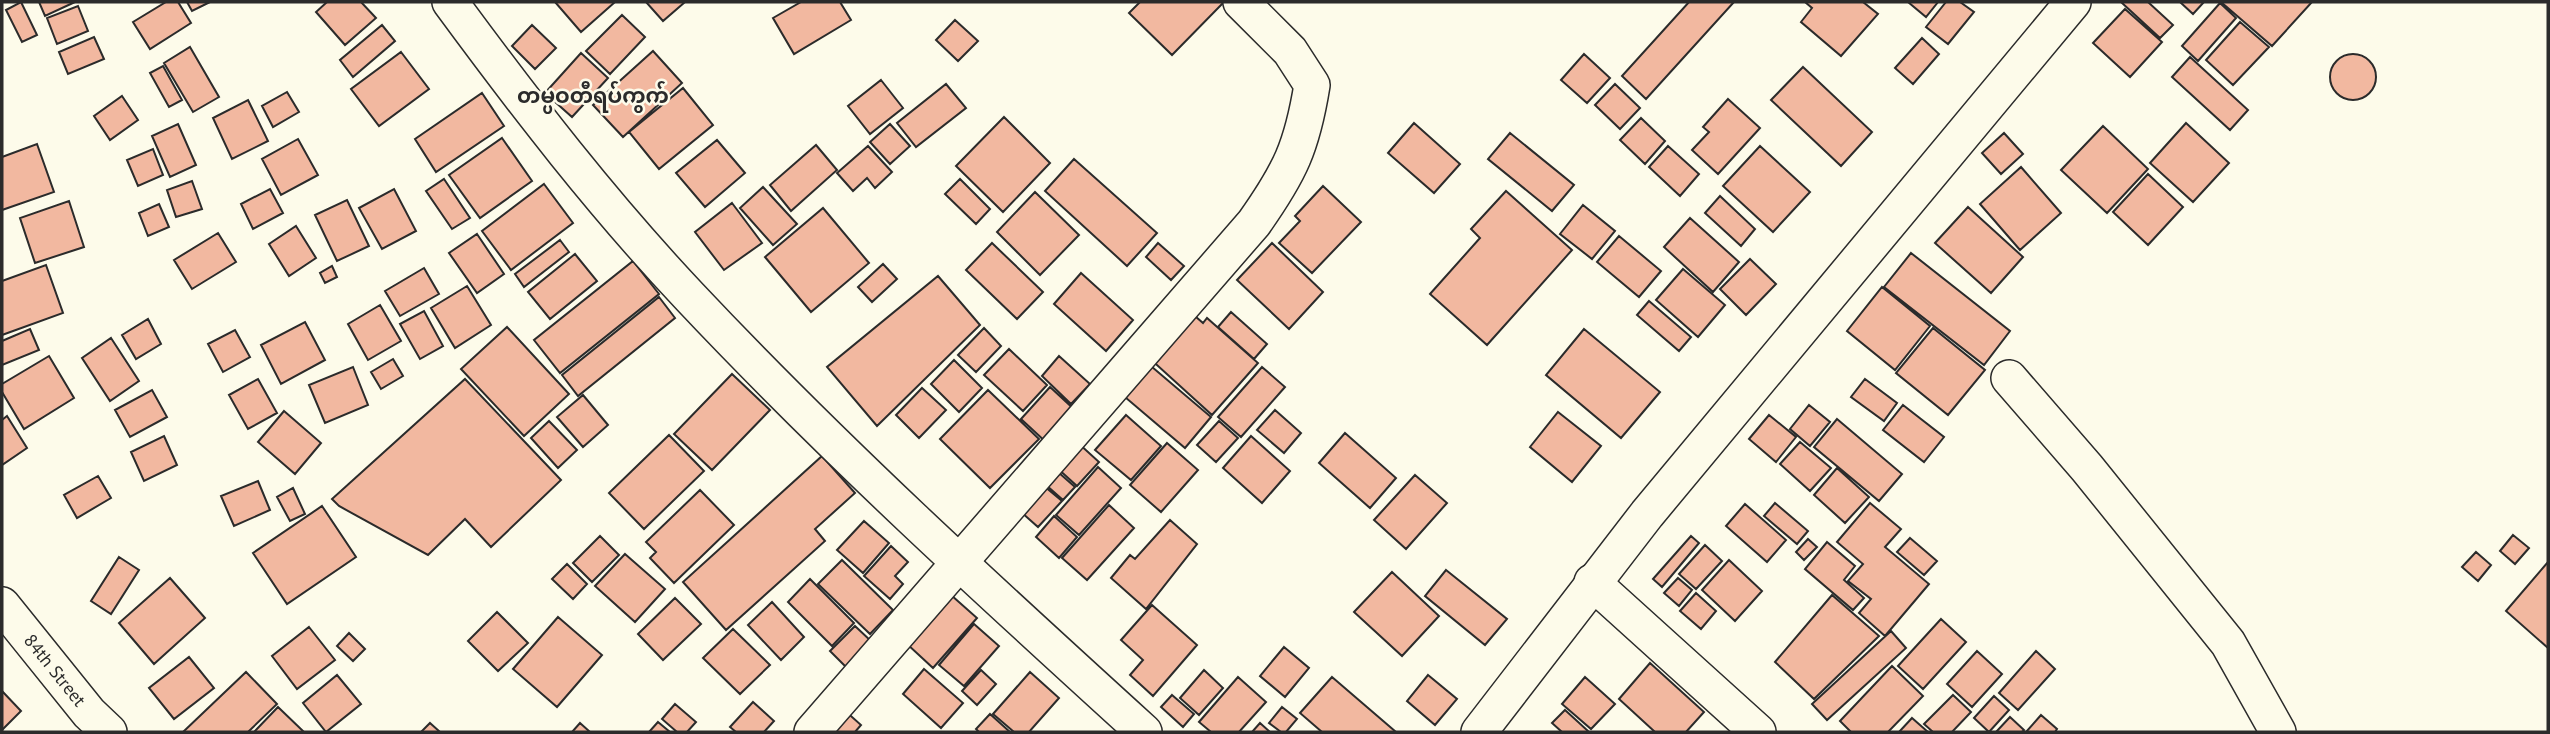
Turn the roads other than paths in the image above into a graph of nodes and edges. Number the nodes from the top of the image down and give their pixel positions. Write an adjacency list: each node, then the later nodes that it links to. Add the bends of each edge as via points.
1 (450, 2): 5 (street, via 536,118 689,296)
2 (1241, 2): 5 (street, via 1290,51 1312,85 1305,129 1286,178 1254,223)
3 (2073, 2): 6 (street)
4 (2009, 378): 13 (street, via 2228,643)
5 (958, 564): 9 (street); 10 (street)
6 (1592, 582): 11 (street); 12 (street)
7 (2, 605): 8 (street, 84th Street)
8 (109, 732)
9 (812, 732)
10 (1144, 732)
11 (1479, 732)
12 (1758, 732)
13 (2278, 732)

